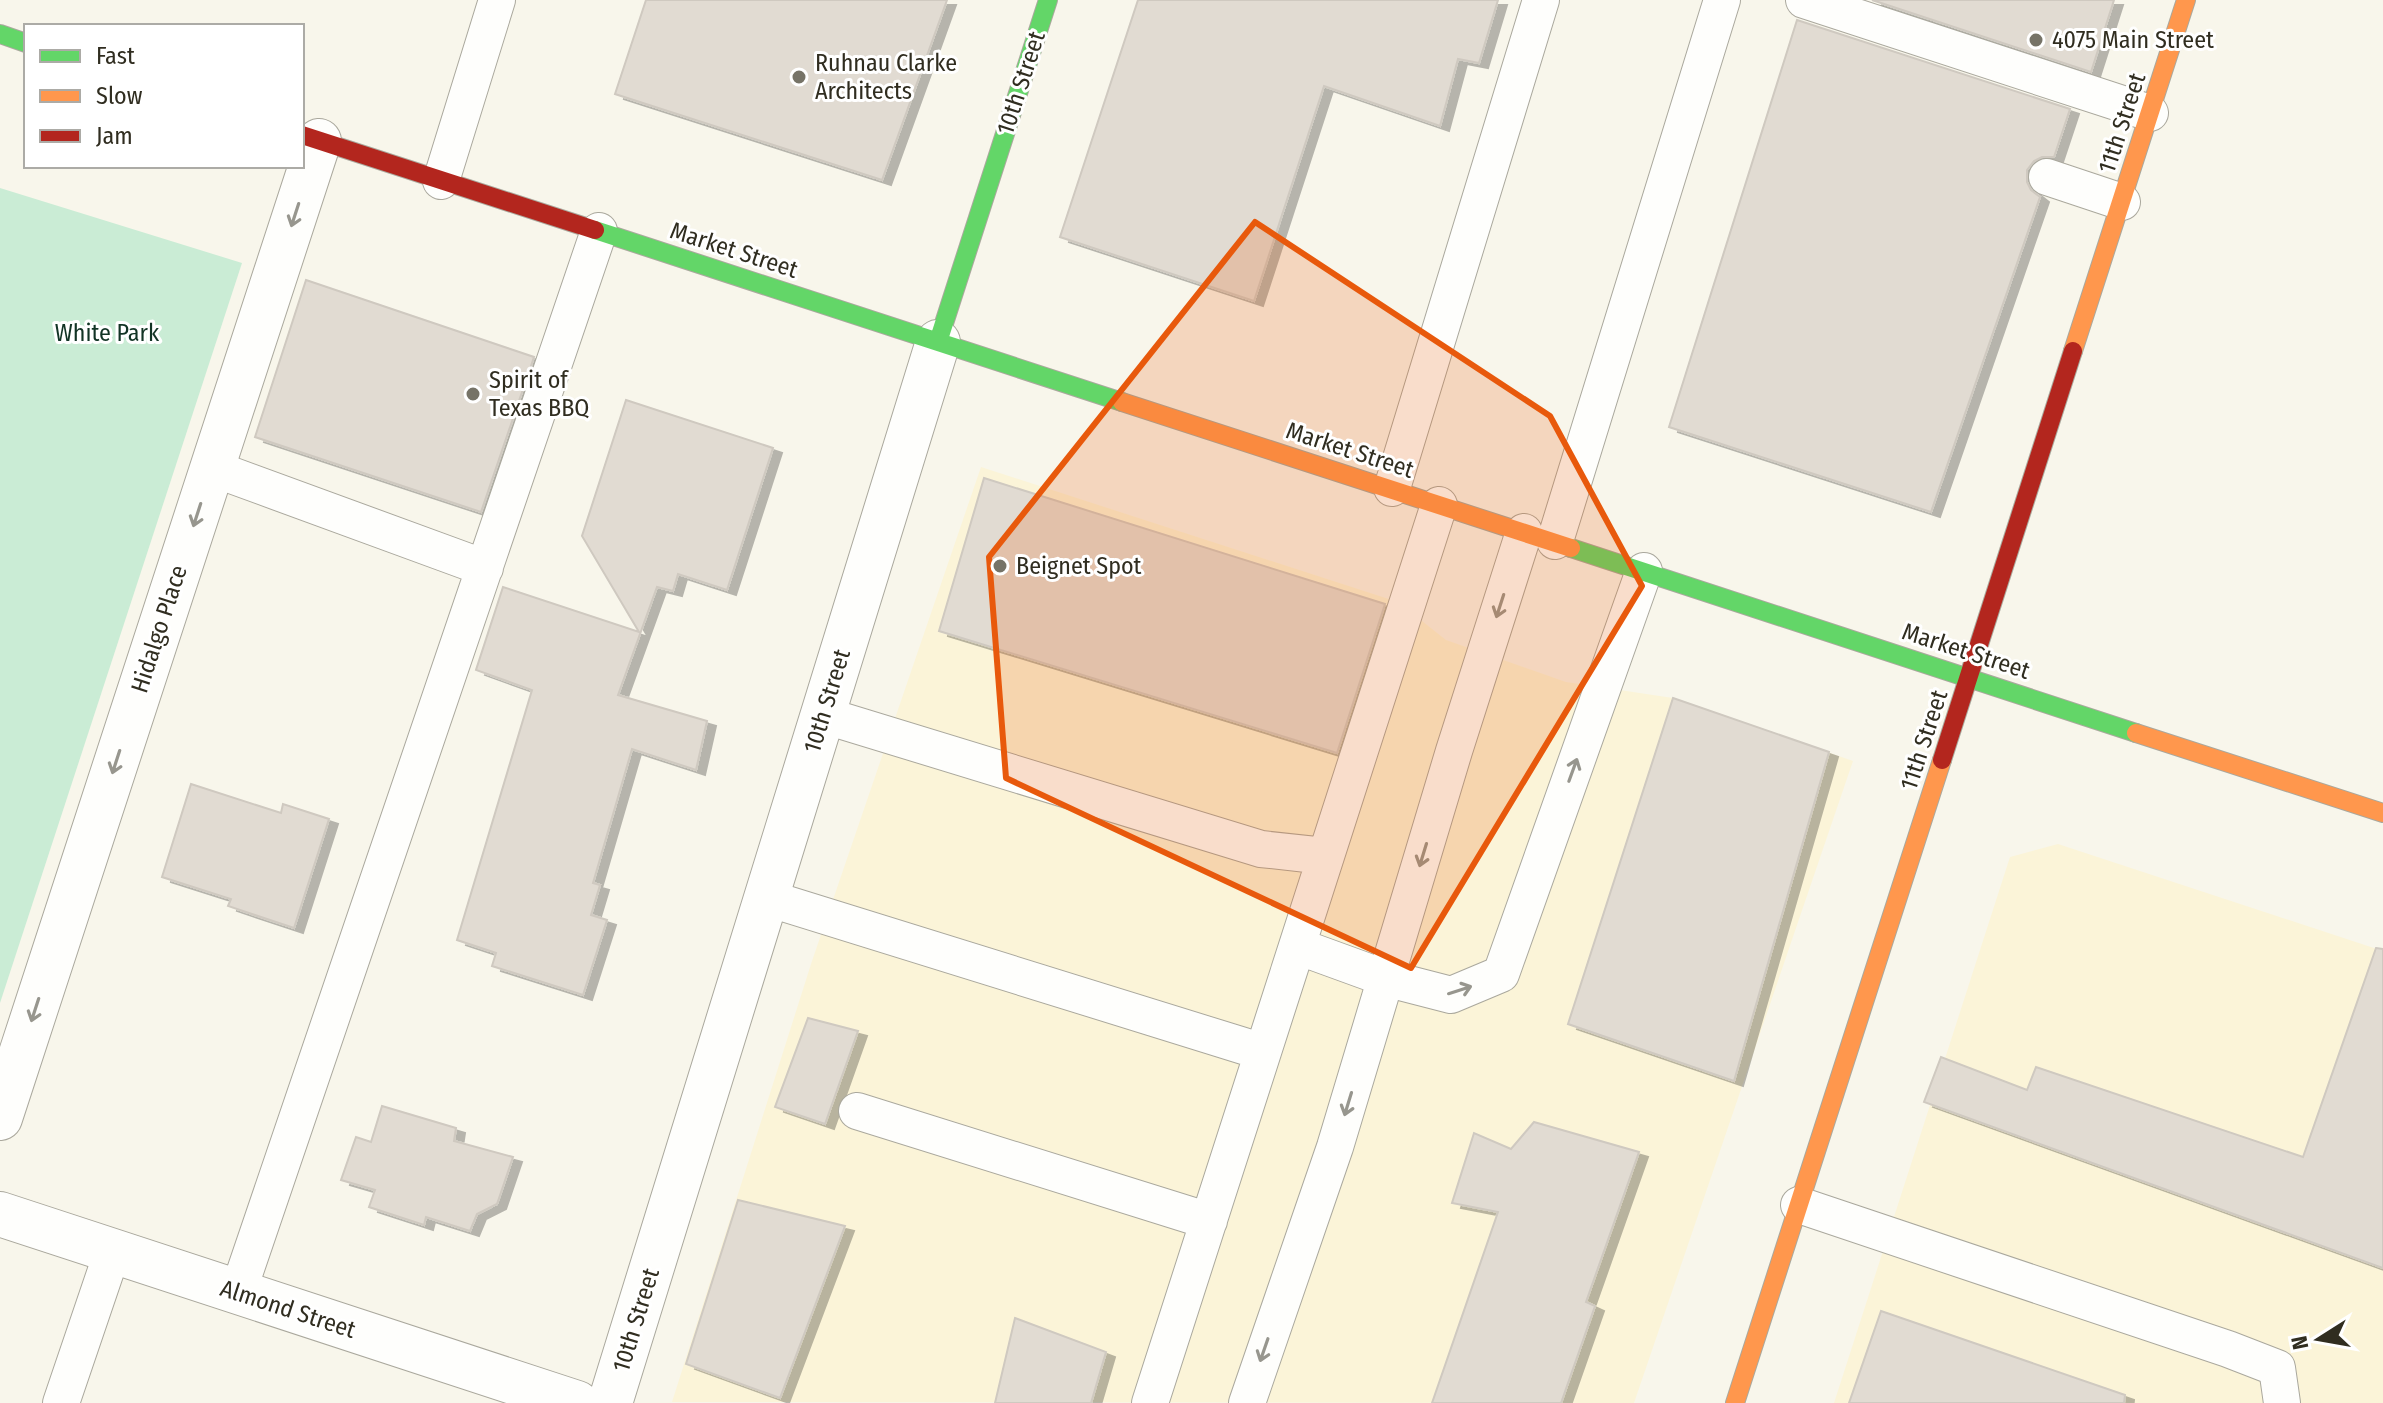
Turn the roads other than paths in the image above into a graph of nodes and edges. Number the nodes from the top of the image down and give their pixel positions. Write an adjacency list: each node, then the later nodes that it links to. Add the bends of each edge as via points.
1 (497, 0): 14 (lane)
2 (1048, 0): 17 (main road, 10th Street)
3 (1541, 0): 19 (lane)
4 (1722, 0): 21 (lane)
5 (1804, 0): 9 (lane)
6 (2186, 0): 9 (main road, 11th Street)
7 (0, 34): 8 (main road)
8 (24, 42)
9 (2150, 113): 15 (main road, 11th Street)
10 (311, 138): 11 (street, Hidalgo Place, one-way to 11); 14 (main road, Market Street)
11 (304, 161)
12 (302, 168): 18 (street, Hidalgo Place, one-way to 18)
13 (2047, 177): 15 (lane)
14 (441, 181): 16 (main road, Market Street)
15 (2122, 202): 24 (main road, 11th Street)
16 (599, 231): 17 (main road, Market Street); 22 (lane)
17 (938, 342): 19 (main road, Market Street); 25 (street, 10th Street)
18 (212, 468): 22 (lane); 33 (street, Hidalgo Place, one-way to 33)
19 (1392, 488): 20 (main road, Market Street)
20 (1439, 505): 21 (main road, Market Street); 27 (lane)
21 (1539, 537): 23 (main road, Market Street); 30 (lane, one-way to 30)
22 (485, 568): 38 (lane)
23 (1644, 571): 24 (main road, Market Street); 30 (lane, one-way to 23, via 1451,995 1501,974)
24 (1969, 677): 26 (main road, Market Street); 34 (main road, 11th Street)
25 (823, 715): 27 (lane, via 1261,849); 28 (street, 10th Street)
26 (2383, 813)
27 (1325, 856): 29 (lane)
28 (767, 898): 31 (lane); 41 (street, 10th Street)
29 (1297, 946): 30 (lane); 31 (lane)
30 (1385, 978): 43 (lane, one-way to 43, via 1335,1147)
31 (1263, 1052): 36 (lane)
32 (857, 1111): 36 (lane)
33 (0, 1118)
34 (1799, 1205): 44 (main road, 11th Street); 45 (lane, via 2277,1368)
35 (0, 1214): 37 (street, Almond Street)
36 (1209, 1221): 42 (lane)
37 (113, 1250): 38 (street, Almond Street); 39 (lane)
38 (238, 1292): 40 (street, Almond Street)
39 (61, 1403)
40 (577, 1403)
41 (610, 1403)
42 (1150, 1403)
43 (1247, 1403)
44 (1735, 1403)
45 (2282, 1403)

